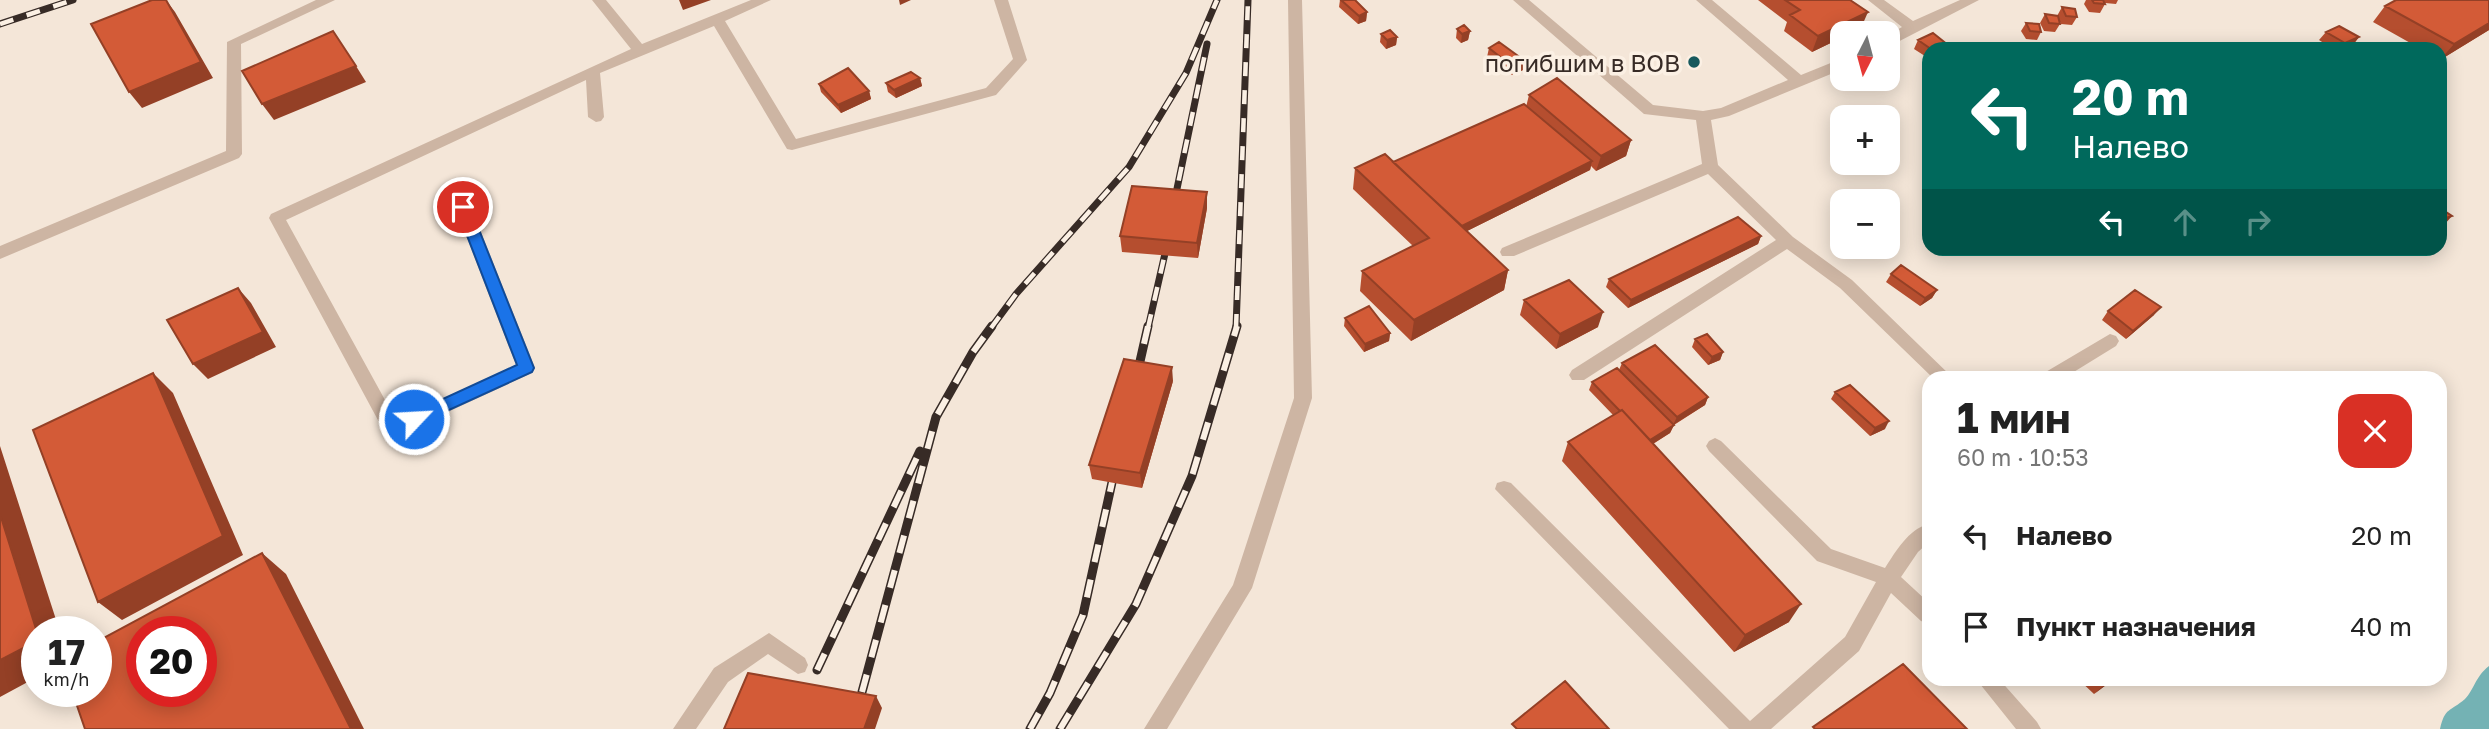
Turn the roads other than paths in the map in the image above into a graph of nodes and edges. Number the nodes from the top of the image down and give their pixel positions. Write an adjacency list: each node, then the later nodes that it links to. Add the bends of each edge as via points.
1 (328, 0): 23 (street, via 234,42 234,154)
2 (599, 0): 13 (street)
3 (764, 0): 10 (street)
4 (1001, 0): 10 (street, via 1020,60 991,92 792,145)
5 (1295, 0): 36 (street, via 1303,398 1242,588)
6 (1520, 0): 17 (street, via 1649,110)
7 (1703, 0): 16 (street)
8 (1875, 0): 11 (street)
9 (1972, 0): 11 (street)
10 (717, 19): 13 (street)
11 (1912, 27): 12 (street)
12 (1900, 34)
13 (639, 50): 15 (street)
14 (1830, 68): 16 (street)
15 (593, 71): 18 (street); 20 (street, via 277,218 392,430 526,368)
16 (1799, 81): 17 (street)
17 (1703, 116): 19 (street)
18 (596, 117)
19 (1710, 167): 21 (street); 22 (street)
20 (463, 207)
21 (1787, 241): 25 (street, via 1846,284); 27 (street)
22 (1508, 251)
23 (0, 253)
24 (2110, 341): 26 (street)
25 (1937, 371)
26 (2061, 371)
27 (1578, 375)
28 (1715, 446): 31 (street, via 1824,555)
29 (1504, 489): 37 (street)
30 (1922, 537): 31 (street)
31 (1889, 578): 32 (street); 38 (street, via 1852,644)
32 (1922, 609)
33 (798, 664): 35 (street, via 769,642 721,675)
34 (1992, 686): 39 (street)
35 (684, 729)
36 (1155, 729)
37 (1743, 729)
38 (1756, 729)
39 (2030, 729)

